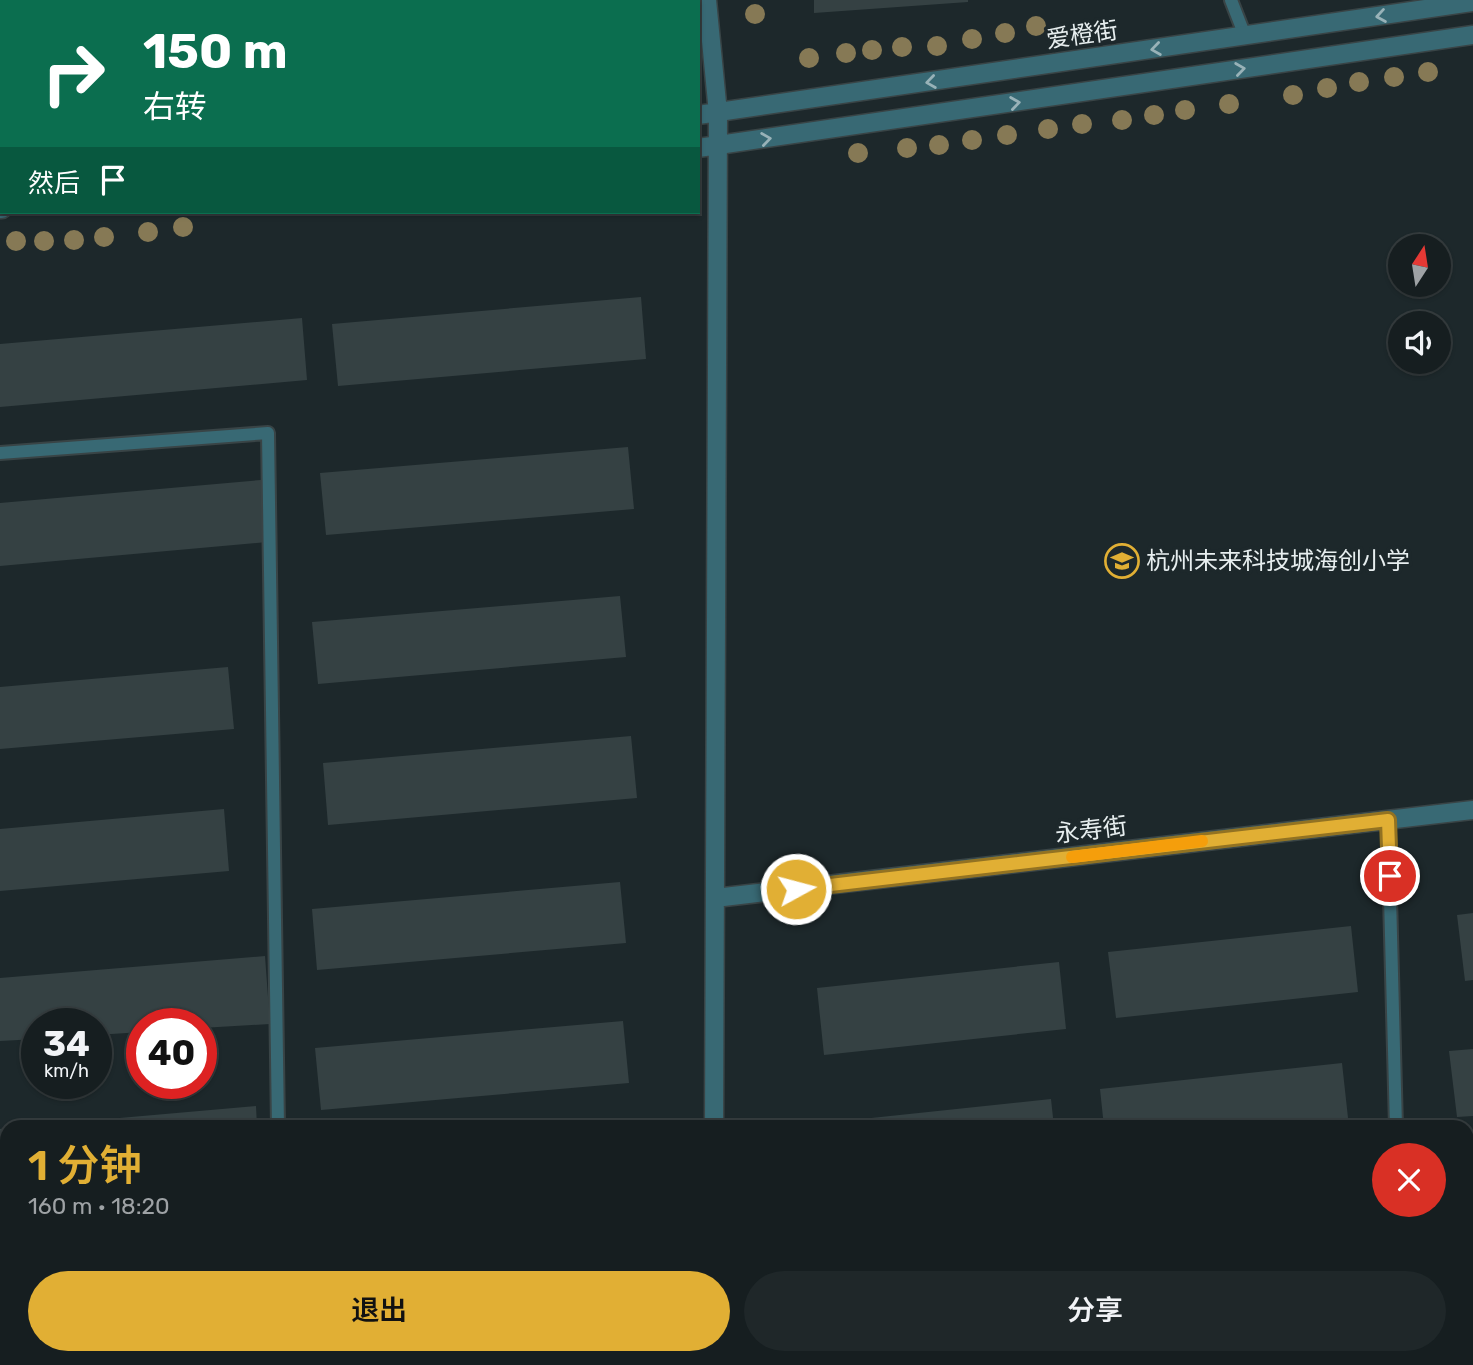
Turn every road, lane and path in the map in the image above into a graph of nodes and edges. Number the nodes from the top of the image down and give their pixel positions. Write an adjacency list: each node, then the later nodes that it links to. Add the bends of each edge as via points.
1 (707, 0): 6 (street)
2 (1231, 0): 5 (lane)
3 (1473, 2): 5 (street, 爱橙街, one-way to 5)
4 (1473, 35): 8 (street, one-way to 4)
5 (1245, 36): 6 (street, 爱橙街, one-way to 6)
6 (718, 113): 7 (street, 爱橙街); 8 (street)
7 (700, 115)
8 (718, 145): 9 (street); 13 (street)
9 (700, 148)
10 (0, 453): 14 (lane, via 268,433)
11 (1473, 810): 12 (street, 永寿街)
12 (1388, 820): 13 (street, 永寿街); 16 (lane)
13 (715, 898): 15 (street)
14 (278, 1120)
15 (714, 1120)
16 (1396, 1120)

